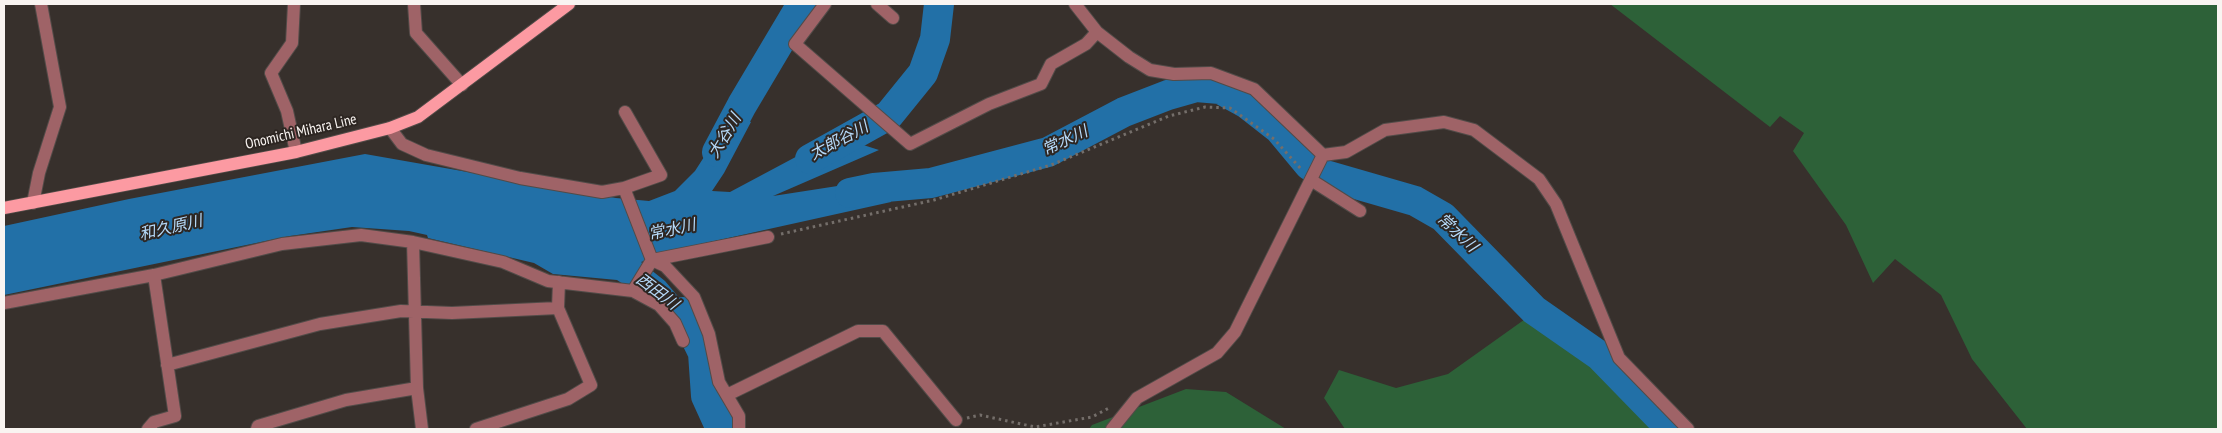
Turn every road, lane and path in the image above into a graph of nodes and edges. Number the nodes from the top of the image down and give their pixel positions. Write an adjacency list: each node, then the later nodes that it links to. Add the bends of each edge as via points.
1 (294, 4): 13 (street, via 292,43 271,73 287,111)
2 (414, 4): 10 (street, via 416,33)
3 (569, 4): 10 (main road, Onomichi Mihara Line)
4 (825, 4): 9 (street, via 795,44 910,144 989,104 1041,84 1051,64 1086,44)
5 (877, 4): 8 (street)
6 (1075, 4): 9 (street)
7 (44, 5): 17 (street, via 60,107 38,173)
8 (893, 18)
9 (1097, 32): 14 (street, via 1150,70 1174,74 1211,73 1254,88)
10 (462, 85): 12 (main road, Onomichi Mihara Line, via 418,117)
11 (626, 112): 16 (street, via 661,175)
12 (390, 128): 13 (main road, Onomichi Mihara Line); 16 (street, via 402,144 426,155 520,178 602,192)
13 (296, 152): 17 (main road, Onomichi Mihara Line)
14 (1323, 155): 15 (street); 41 (street, via 1346,152 1385,130 1444,122 1474,130 1539,179 1556,204 1619,358)
15 (1311, 180): 19 (street); 20 (path, via 1274,139 1230,108 1205,107 1169,116 1051,164 934,200); 40 (street, via 1235,332 1217,352 1137,398)
16 (624, 188): 22 (street)
17 (33, 203): 18 (main road, Onomichi Mihara Line)
18 (4, 208)
19 (1360, 211)
20 (768, 237): 22 (street)
21 (413, 242): 23 (street, via 361,235 282,244); 24 (street, via 503,262 548,281); 28 (street)
22 (652, 260): 25 (street); 32 (street, via 664,266 694,297 709,334 719,382)
23 (154, 275): 26 (street); 30 (street)
24 (559, 282): 25 (street); 27 (street)
25 (633, 291): 29 (street, via 659,305 675,323)
26 (4, 303)
27 (558, 308): 28 (street); 38 (street, via 591,385 568,399)
28 (414, 312): 30 (street, via 401,311 320,324); 31 (street)
29 (683, 341)
30 (168, 365): 35 (street, via 175,416 154,422)
31 (417, 388): 36 (street, via 346,400 258,426); 37 (street)
32 (727, 395): 34 (street, via 858,331 884,330); 39 (street, via 739,416)
33 (1110, 408): 34 (path, via 1092,417 1035,427 980,415)
34 (956, 420)
35 (148, 429)
36 (257, 429)
37 (422, 429)
38 (476, 429)
39 (739, 429)
40 (1112, 429)
41 (1688, 429)

